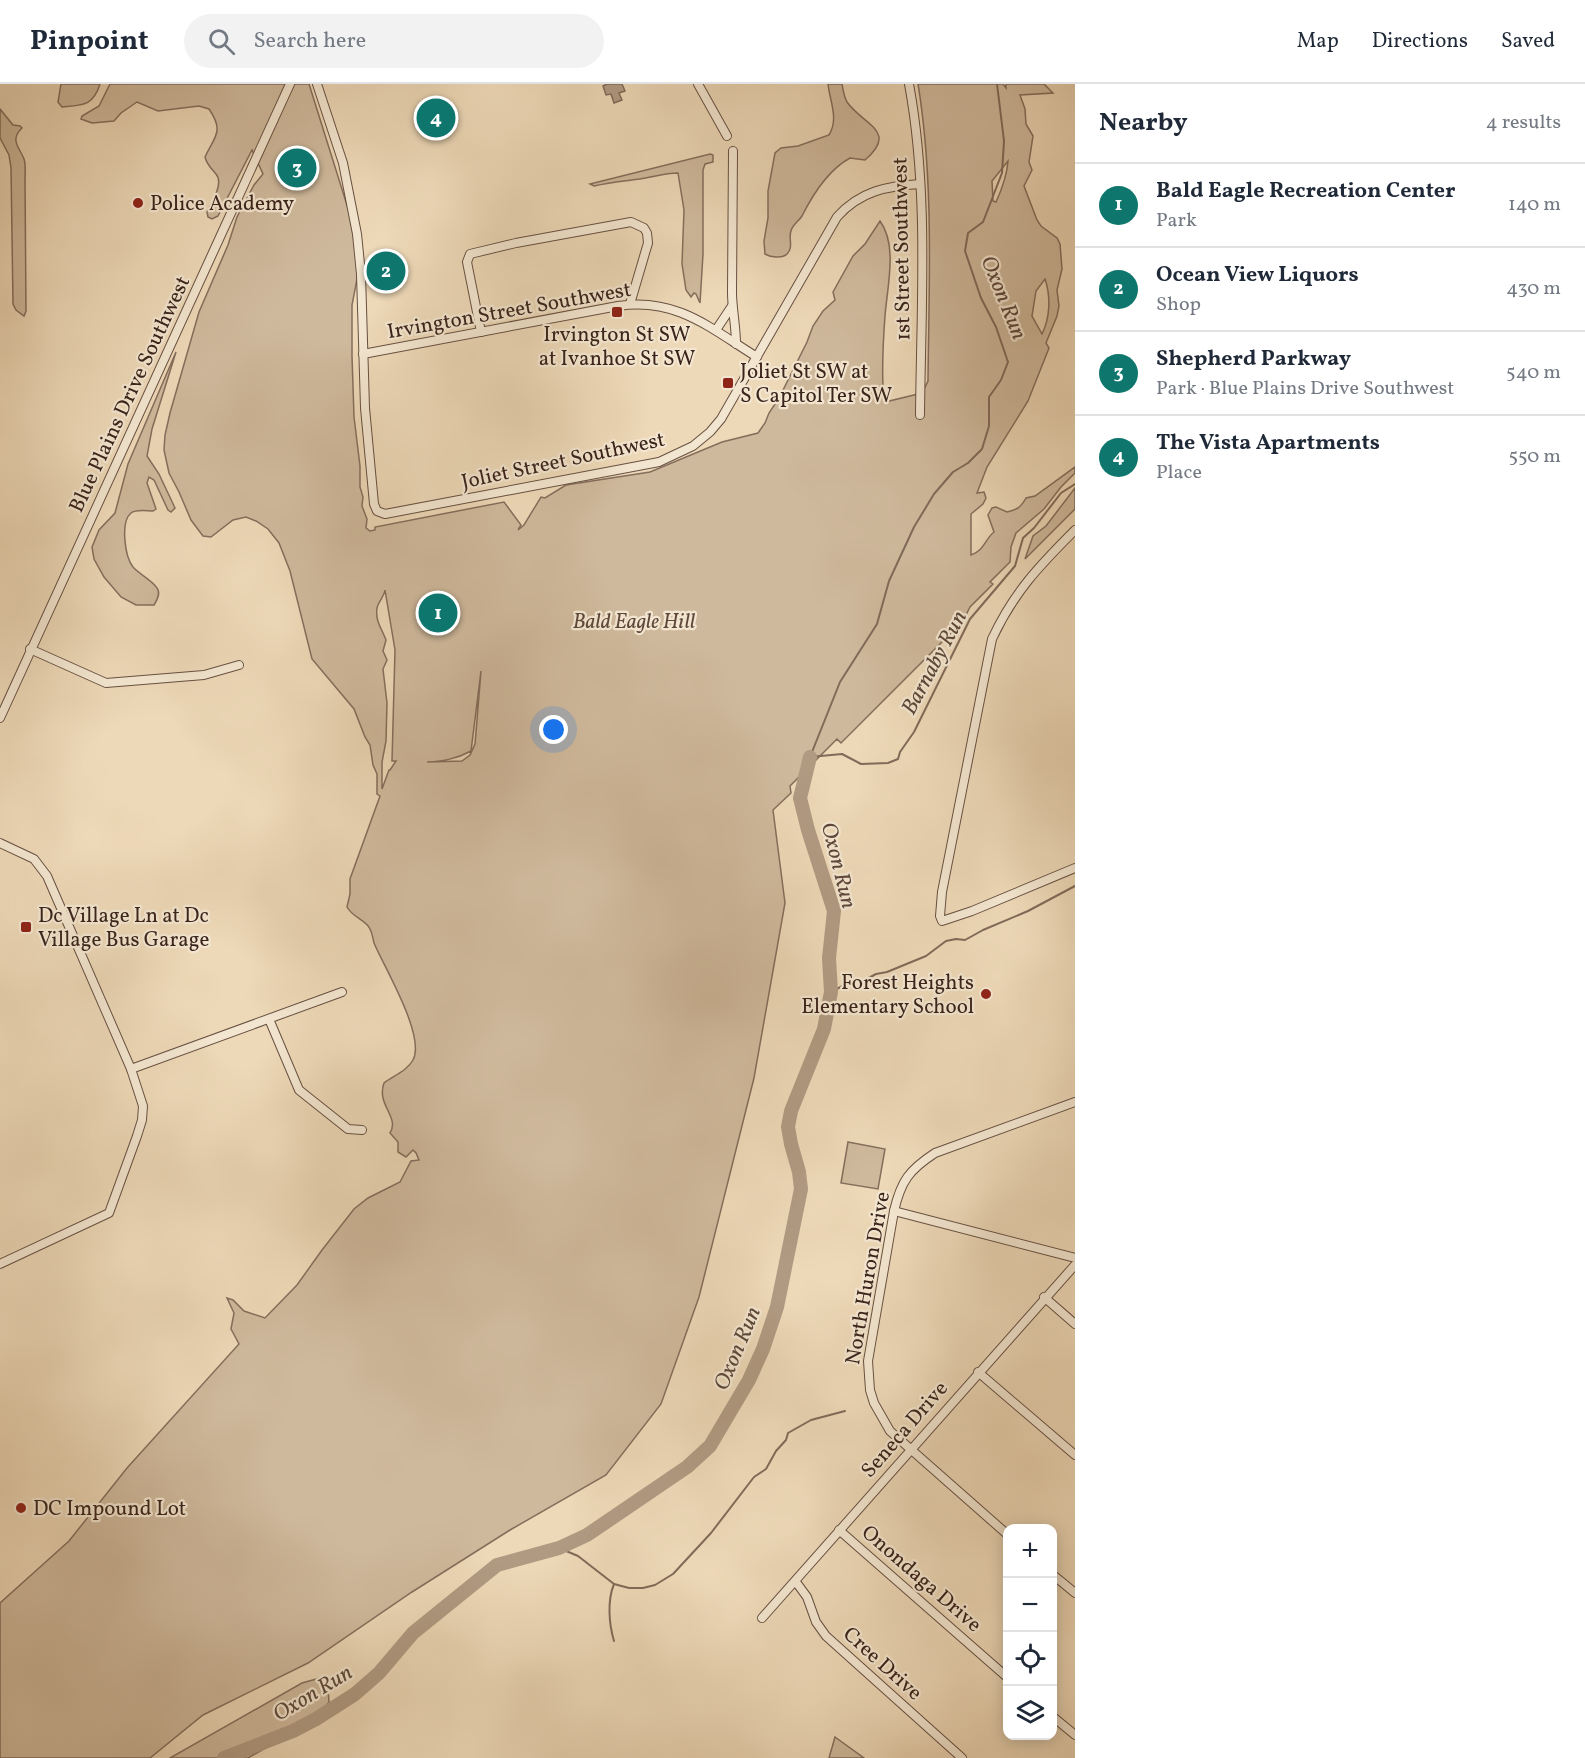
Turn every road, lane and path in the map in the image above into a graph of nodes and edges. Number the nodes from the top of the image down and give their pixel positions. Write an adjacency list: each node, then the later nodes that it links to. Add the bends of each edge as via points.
1 (290, 84): 17 (street, Blue Plains Drive Southwest)
2 (317, 84): 13 (street, via 341,154 355,216)
3 (698, 84): 5 (street)
4 (909, 84): 7 (street, 1st Street Southwest)
5 (727, 136)
6 (733, 151): 9 (street)
7 (920, 184): 14 (street, Joliet Street Southwest, via 875,190 841,213); 15 (street, 1st Street Southwest)
8 (630, 304): 10 (street, Irvington Street Southwest, via 677,310); 11 (street, Irvington Street Southwest); 11 (street, via 648,241 644,228 631,222 470,254 467,262)
9 (732, 306): 10 (street); 12 (street)
10 (716, 330): 12 (street, Irvington Street Southwest)
11 (481, 332): 13 (street, Irvington Street Southwest)
12 (736, 344): 14 (street, Irvington Street Southwest)
13 (363, 354): 14 (street, Joliet Street Southwest, via 374,504 377,511 385,514 671,458 710,432)
14 (757, 357)
15 (920, 415)
16 (1075, 530): 21 (street, via 1023,585 992,639 940,916 942,921 972,911)
17 (30, 649): 18 (street, via 106,683 204,675); 19 (street, Blue Plains Drive Southwest)
18 (239, 665)
19 (0, 718)
20 (0, 843): 24 (street, via 34,859 47,876)
21 (1075, 868)
22 (342, 992): 23 (street)
23 (269, 1018): 24 (street); 26 (street, via 299,1090 348,1129)
24 (131, 1069): 29 (street, via 140,1091 142,1120 109,1213)
25 (1075, 1102): 27 (street, North Huron Drive, via 934,1153 908,1175)
26 (362, 1130)
27 (894, 1211): 28 (street); 34 (street, North Huron Drive, via 868,1375 882,1419)
28 (1075, 1258)
29 (0, 1264)
30 (1075, 1265): 31 (street, Seneca Drive)
31 (1044, 1297): 32 (street); 33 (street, Seneca Drive)
32 (1075, 1324)
33 (978, 1372): 34 (street, Seneca Drive); 35 (street)
34 (911, 1451): 36 (street, Seneca Drive); 37 (street, North Huron Drive)
35 (1075, 1455)
36 (839, 1530): 39 (street, Seneca Drive); 42 (street, Onondaga Drive)
37 (1003, 1531)
38 (1057, 1577): 40 (street)
39 (796, 1582): 41 (street, Seneca Drive); 45 (street, Cree Drive, via 826,1636)
40 (1075, 1593)
41 (762, 1618)
42 (1003, 1674)
43 (1057, 1719): 44 (street)
44 (1075, 1735)
45 (962, 1758)

